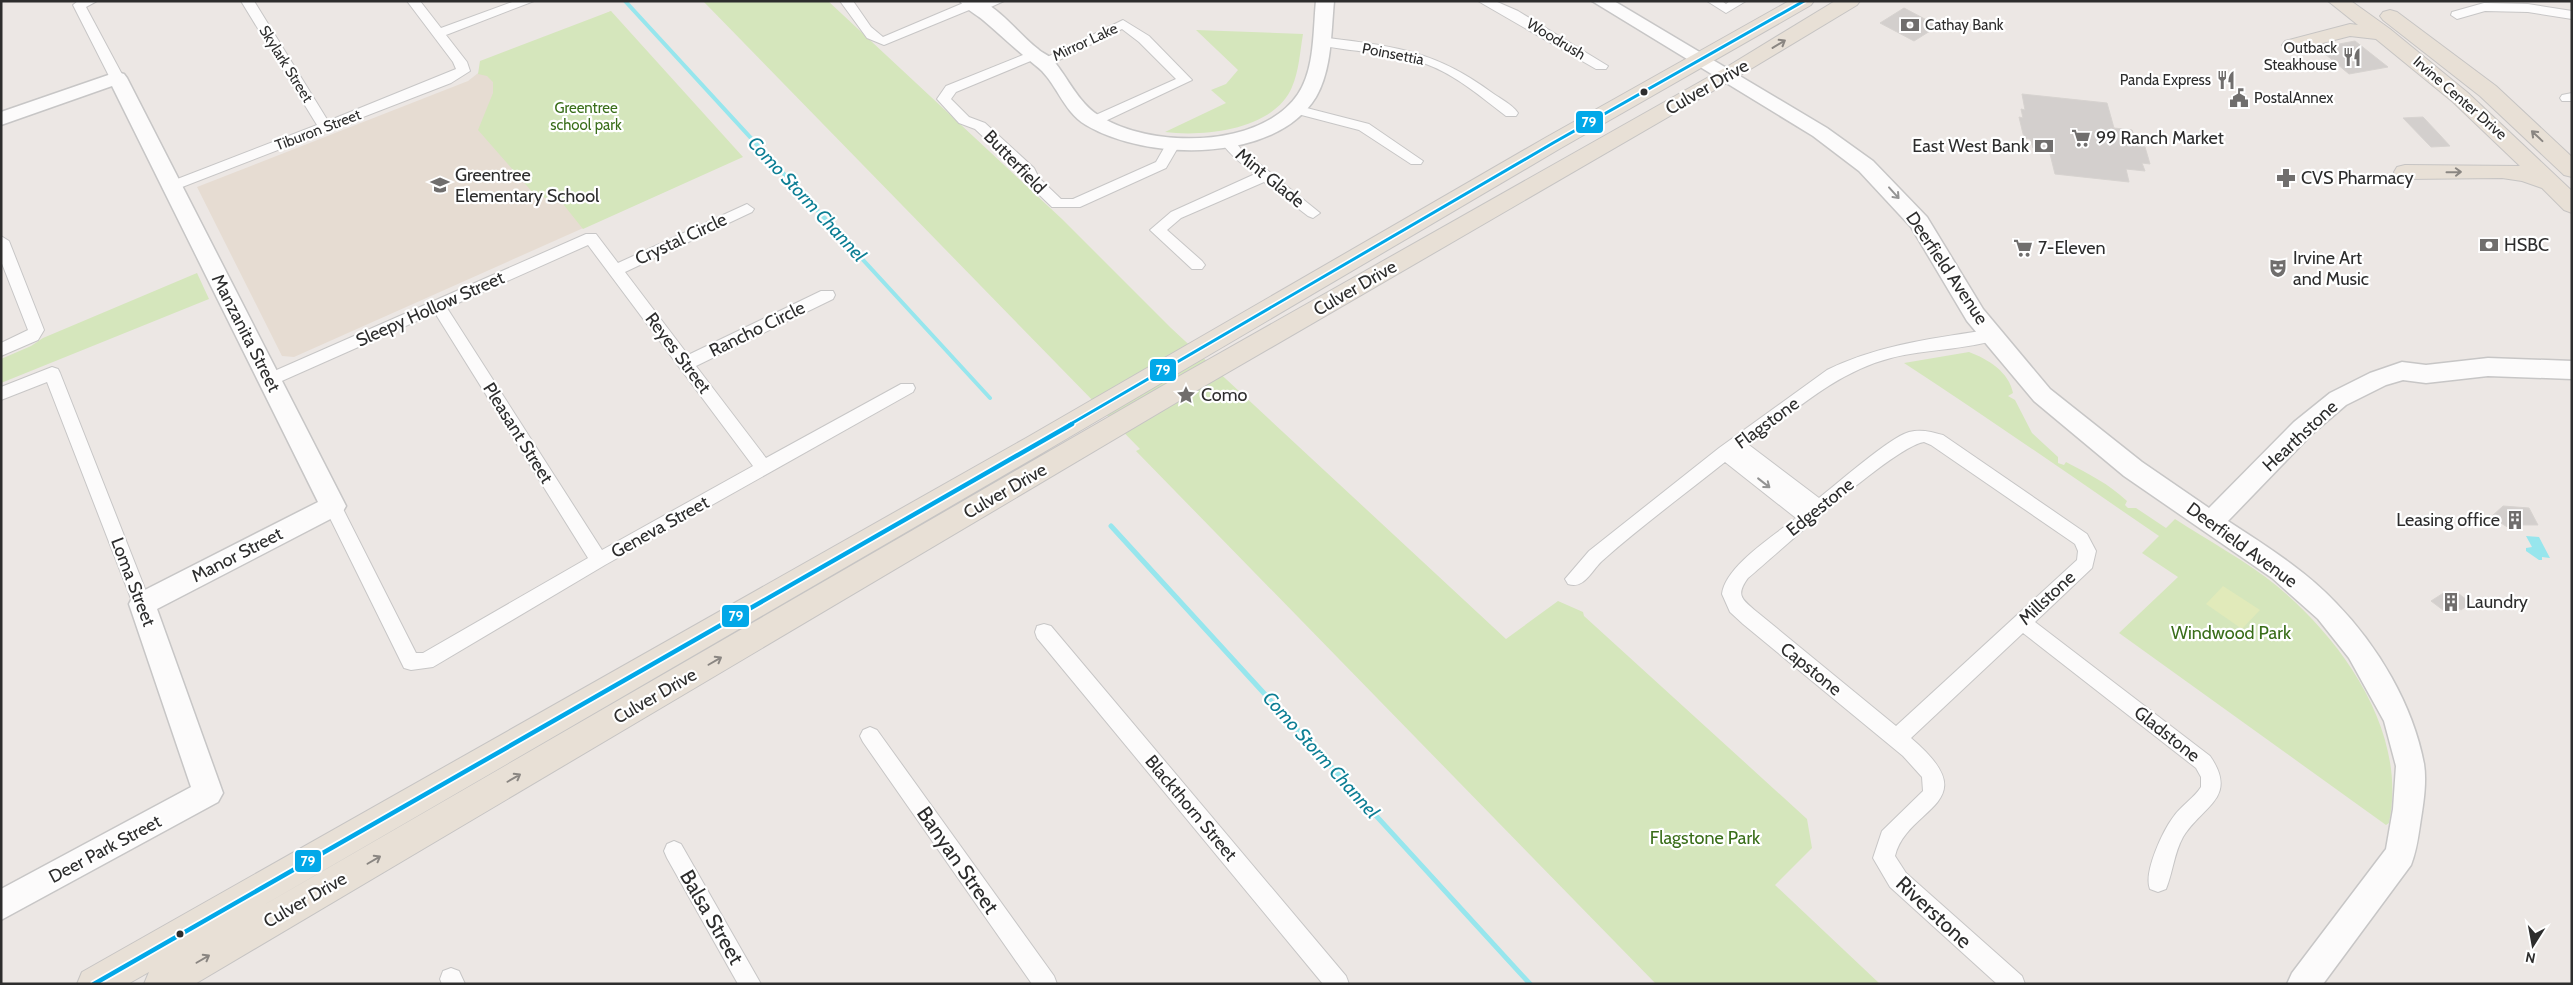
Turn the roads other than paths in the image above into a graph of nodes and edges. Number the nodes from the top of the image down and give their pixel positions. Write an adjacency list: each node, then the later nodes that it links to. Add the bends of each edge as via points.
1 (247, 1): 35 (street, Skylark Street)
2 (413, 1): 23 (street)
3 (528, 1): 23 (street)
4 (846, 1): 17 (street, via 856,12 860,23 884,41)
5 (998, 1): 17 (street)
6 (1325, 1): 24 (street)
7 (1484, 1): 28 (street, Woodrush, via 1513,14)
8 (1601, 1): 27 (street, Deerfield Avenue)
9 (1622, 1): 27 (street, Deerfield Avenue)
10 (1713, 1): 11 (street, via 1726,9)
11 (1740, 1)
12 (1804, 1): 27 (main road, Culver Drive)
13 (1850, 1): 27 (main road, Culver Drive, one-way to 13)
14 (2324, 1): 21 (main road, via 2334,9 2336,20)
15 (2338, 1): 18 (main road, Irvine Center Drive)
16 (85, 3): 30 (street, Manzanita Street)
17 (974, 4): 26 (street)
18 (2364, 9): 22 (main road, Irvine Center Drive); 40 (main road, Irvine Center Drive, one-way to 18, via 2488,91 2432,47)
19 (2457, 15): 20 (street, via 2484,8 2528,8)
20 (2572, 15)
21 (2332, 24)
22 (2383, 33): 25 (main road, via 2350,30); 29 (main road, Irvine Center Drive)
23 (438, 34): 35 (street, Tiburon Street, via 460,62 463,71)
24 (1321, 41): 31 (street, via 1307,96); 32 (street, Poinsettia, via 1408,54 1431,61 1450,70)
25 (2292, 45)
26 (1038, 58): 34 (street, via 1079,111); 34 (street, Mirror Lake, via 1122,24 1144,39 1184,80); 37 (street, Butterfield, via 951,89 944,99 964,120 980,126 1029,171 1032,180 1057,204 1075,204 1161,165)
27 (1719, 65): 54 (street, Deerfield Avenue, via 1829,138 1885,184 1920,222 1975,315); 82 (main road, Culver Drive, via 1553,143 1035,445); 83 (main road, Culver Drive, one-way to 27, via 1196,378)
28 (1601, 66)
29 (2433, 73): 38 (main road, via 2448,96 2498,142); 43 (main road, Irvine Center Drive, via 2524,156)
30 (118, 78): 33 (street); 44 (street, Manzanita Street)
31 (1295, 109): 36 (street, via 1266,130); 39 (street, via 1364,126)
32 (1511, 113)
33 (1, 119)
34 (1094, 121): 37 (street, via 1115,131)
35 (325, 127): 44 (street, Tiburon Street)
36 (1228, 142): 37 (street); 42 (street, Mint Glade)
37 (1173, 144)
38 (2493, 159)
39 (1416, 161)
40 (2572, 170)
41 (2405, 172): 43 (main road, one-way to 43, via 2505,170)
42 (1266, 175): 47 (street, Mint Glade); 50 (street, via 1176,215 1157,230)
43 (2562, 185): 45 (main road, Irvine Center Drive)
44 (172, 186): 60 (street, Manzanita Street)
45 (2572, 205)
46 (747, 209): 51 (street, Crystal Circle)
47 (1313, 213)
48 (591, 238): 51 (street, Reyes Street); 53 (street, Sleepy Hollow Street)
49 (1, 241): 55 (street, via 36,330 32,336)
50 (1197, 265)
51 (615, 270): 57 (street, Reyes Street)
52 (828, 295): 57 (street, Rancho Circle)
53 (438, 306): 60 (street, Sleepy Hollow Street); 69 (street, Pleasant Street)
54 (1994, 336): 64 (street, Flagstone, via 1896,350 1846,366); 68 (street, Deerfield Avenue, via 2042,395 2070,420 2133,469)
55 (1, 350)
56 (2572, 356): 59 (street, Hearthstone, via 2505,352 2440,356 2411,360)
57 (687, 363): 65 (street, Reyes Street)
58 (2572, 370): 59 (street, Hearthstone, via 2488,367 2426,374)
59 (2402, 371): 68 (street, Hearthstone, via 2338,399 2303,428)
60 (269, 380): 66 (street, Manzanita Street)
61 (908, 388): 65 (street, Geneva Street)
62 (1, 394): 72 (street, Loma Street, via 52,373)
63 (1924, 436): 67 (street, Edgestone, via 1910,438); 73 (street, Millstone, via 1937,440 2081,539 2087,551 2086,563)
64 (1731, 449): 67 (street); 70 (street, Flagstone, via 1595,556)
65 (764, 468): 69 (street, Geneva Street)
66 (333, 506): 72 (street, Manor Street); 75 (street, Manzanita Street)
67 (1813, 512): 71 (street, Edgestone, via 1736,579)
68 (2211, 522): 88 (street, Deerfield Avenue, via 2281,570 2326,611 2359,650 2398,721 2410,766 2408,809 2400,855)
69 (599, 560): 75 (street, Geneva Street, via 426,660)
70 (1574, 579)
71 (1731, 594): 77 (street, Capstone, via 1737,606 1750,618)
72 (142, 604): 78 (street, Loma Street)
73 (2022, 622): 77 (street, Millstone); 80 (street, Gladstone, via 2203,762 2210,772 2210,790 2179,825 2164,855)
74 (1044, 632): 86 (street, Blackthorn Street)
75 (411, 662)
76 (870, 736): 85 (street, Banyan Street)
77 (1896, 739): 87 (street, Riverstone, via 1922,760 1932,776 1934,787 1932,796 1889,838 1884,858 1889,869 1925,906)
78 (208, 793): 81 (street, Deer Park Street)
79 (674, 851): 84 (street, Balsa Street)
80 (2158, 882)
81 (1, 905)
82 (94, 984)
83 (161, 984)
84 (750, 984)
85 (1046, 984)
86 (1338, 984)
87 (2014, 984)
88 (2303, 984)

